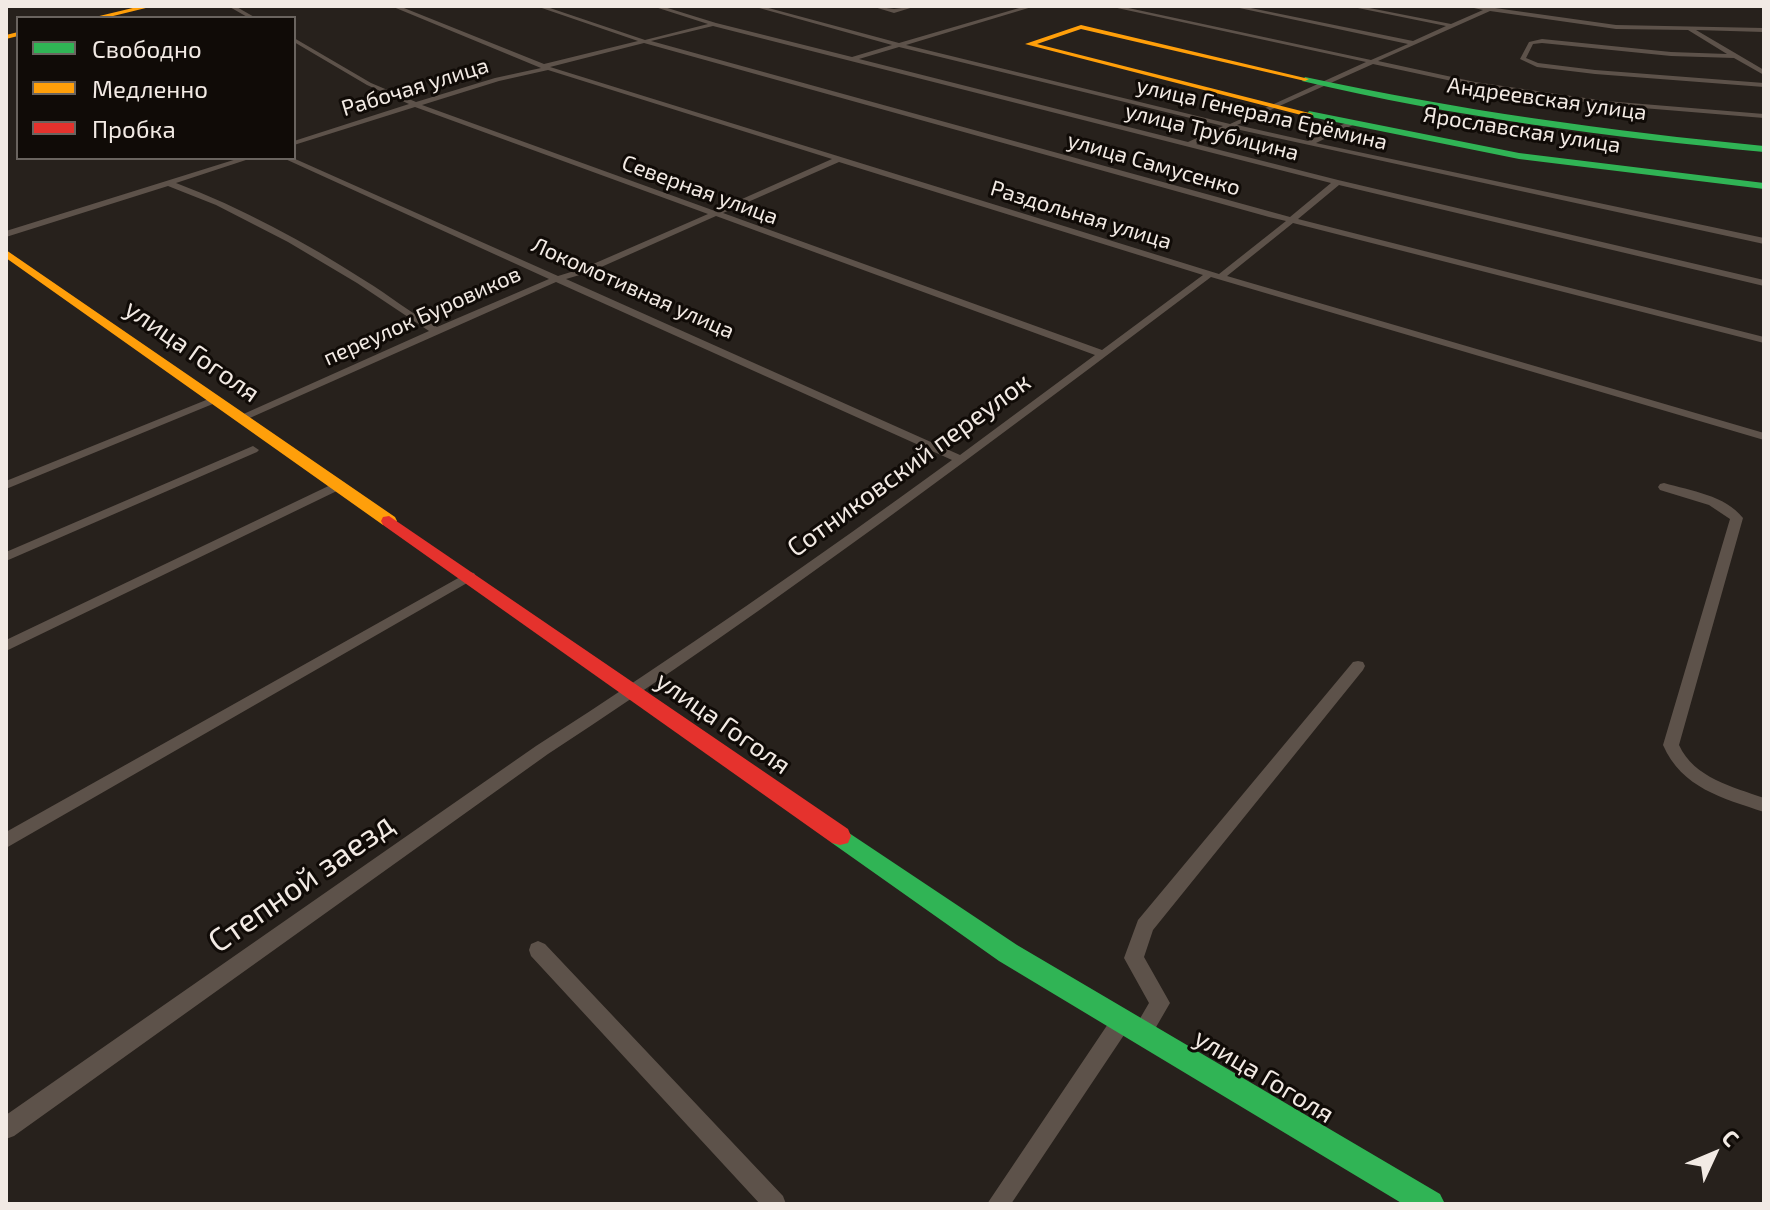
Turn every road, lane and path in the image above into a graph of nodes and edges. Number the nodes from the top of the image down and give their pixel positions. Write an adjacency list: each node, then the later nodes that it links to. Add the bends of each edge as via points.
1 (151, 6): 18 (street)
2 (231, 6): 19 (street)
3 (394, 6): 31 (street, Раздольная улица)
4 (539, 6): 25 (street, улица Самусенко)
5 (655, 6): 20 (street, улица Трубицина)
6 (755, 6): 27 (street, улица Генерала Ерёмина)
7 (874, 6): 8 (street, via 894,11)
8 (914, 6)
9 (1032, 6): 27 (street)
10 (1111, 6): 30 (street)
11 (1233, 6): 26 (street)
12 (1351, 6): 21 (street)
13 (1468, 6): 17 (street)
14 (1496, 6): 17 (street)
15 (1628, 6): 16 (street)
16 (1698, 6)
17 (1488, 10): 21 (street); 22 (street, via 1616,27)
18 (104, 16)
19 (249, 16)
20 (714, 24): 25 (street, Рабочая улица); 29 (street, улица Трубицина)
21 (1452, 26): 26 (street)
22 (1691, 30): 23 (street); 28 (street)
23 (1764, 30)
24 (296, 41): 35 (street, Северная улица)
25 (643, 41): 31 (street, Рабочая улица); 51 (street, улица Самусенко)
26 (1414, 43): 30 (street)
27 (895, 46): 29 (street); 39 (street, улица Генерала Ерёмина)
28 (1735, 56): 32 (street); 34 (street, via 1542,41 1531,43 1523,59 1595,72)
29 (851, 59): 42 (street, улица Трубицина)
30 (1371, 64): 33 (street); 37 (street, via 1539,94)
31 (546, 67): 35 (street, Рабочая улица); 44 (street, Раздольная улица)
32 (1764, 73)
33 (1324, 84): 36 (street); 36 (street, Андреевская улица, via 1081,27 1029,44); 43 (street, Андреевская улица, via 1535,125)
34 (1764, 85)
35 (416, 105): 40 (street, Рабочая улица); 50 (street, Северная улица)
36 (1276, 106): 38 (street, Ярославская улица); 39 (street)
37 (1764, 116)
38 (1350, 123): 41 (street); 49 (street, Ярославская улица, via 1564,163)
39 (1233, 126): 41 (street, улица Генерала Ерёмина); 42 (street)
40 (296, 142)
41 (1308, 144): 53 (street, улица Генерала Ерёмина)
42 (1188, 145): 47 (street, улица Трубицина)
43 (1764, 149)
44 (839, 159): 50 (street, переулок Буровиков); 55 (street, Раздольная улица)
45 (242, 160): 48 (street)
46 (292, 160): 56 (street, Локомотивная улица)
47 (1337, 182): 51 (street, Сотниковский переулок); 57 (street, улица Трубицина)
48 (169, 183): 52 (street); 58 (street, via 267,228)
49 (1764, 186)
50 (714, 214): 56 (street, переулок Буровиков); 60 (street, Северная улица)
51 (1290, 220): 55 (street, Сотниковский переулок, via 1256,252); 59 (street, улица Самусенко)
52 (6, 234)
53 (1764, 241)
54 (6, 253): 61 (street, улица Гоголя)
55 (1215, 276): 60 (street, Сотниковский переулок); 63 (street, Раздольная улица)
56 (560, 278): 58 (street, переулок Буровиков); 65 (street, Локомотивная улица)
57 (1764, 283)
58 (437, 331): 62 (street, переулок Буровиков)
59 (1764, 340)
60 (1103, 354): 65 (street, Сотниковский переулок)
61 (216, 399): 62 (street, улица Гоголя); 66 (street)
62 (243, 418): 67 (street, улица Гоголя)
63 (1764, 437)
64 (253, 450): 69 (street)
65 (961, 460): 73 (street, Сотниковский переулок)
66 (6, 485)
67 (339, 485): 70 (street, улица Гоголя); 71 (street)
68 (1664, 487): 74 (street, via 1720,506 1737,518 1671,745 1675,758 1707,782)
69 (6, 557)
70 (469, 576): 73 (street, улица Гоголя); 75 (street)
71 (6, 646)
72 (1358, 666): 78 (street, via 1145,926 1134,958 1160,1003)
73 (634, 692): 77 (street, улица Гоголя, via 1008,953); 79 (street, Степной заезд, via 542,750)
74 (1764, 805)
75 (6, 841)
76 (538, 950): 80 (street)
77 (1121, 1022): 78 (street, улица Гоголя); 81 (street)
78 (1141, 1034): 82 (street, улица Гоголя)
79 (6, 1128)
80 (775, 1204)
81 (998, 1204)
82 (1430, 1204)

